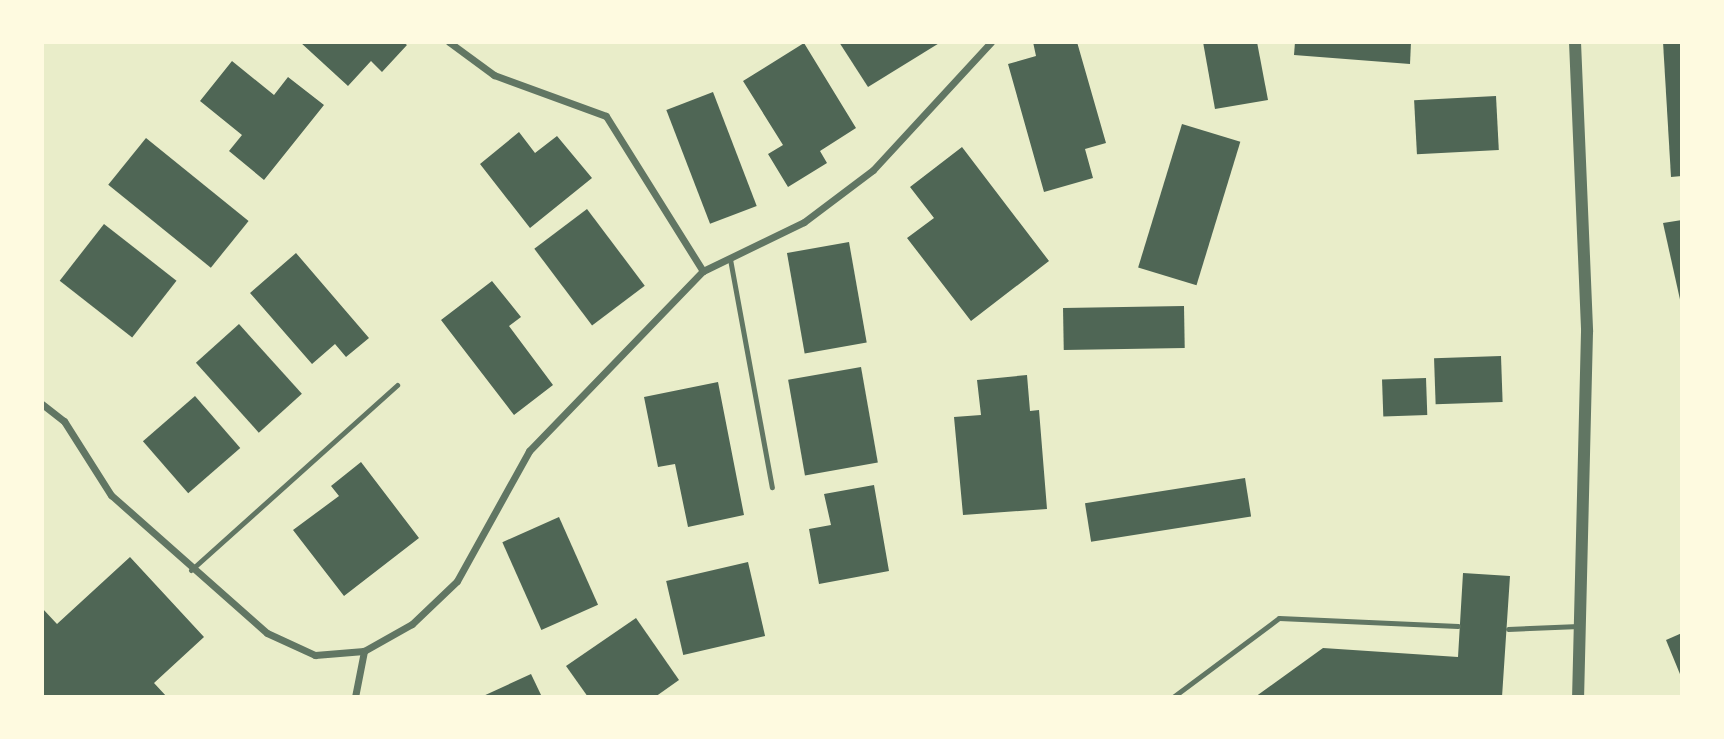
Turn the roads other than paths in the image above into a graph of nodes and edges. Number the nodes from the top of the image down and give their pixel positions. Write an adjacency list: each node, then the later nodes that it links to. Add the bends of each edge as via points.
1 (449, 42): 5 (street, via 494,75 606,116)
2 (991, 42): 4 (street, via 873,170 804,222)
3 (1575, 42): 10 (street, via 1587,332)
4 (730, 259): 5 (street); 8 (lane)
5 (704, 271): 13 (street, via 530,452 457,580 412,624)
6 (397, 385): 9 (lane)
7 (42, 404): 9 (street, via 64,421 111,495)
8 (772, 487)
9 (191, 570): 13 (street, via 267,633 316,655)
10 (1583, 625): 12 (lane); 16 (street)
11 (1458, 626): 15 (lane, via 1279,618)
12 (1508, 629)
13 (364, 651): 14 (street)
14 (355, 697)
15 (1173, 697)
16 (1578, 697)

